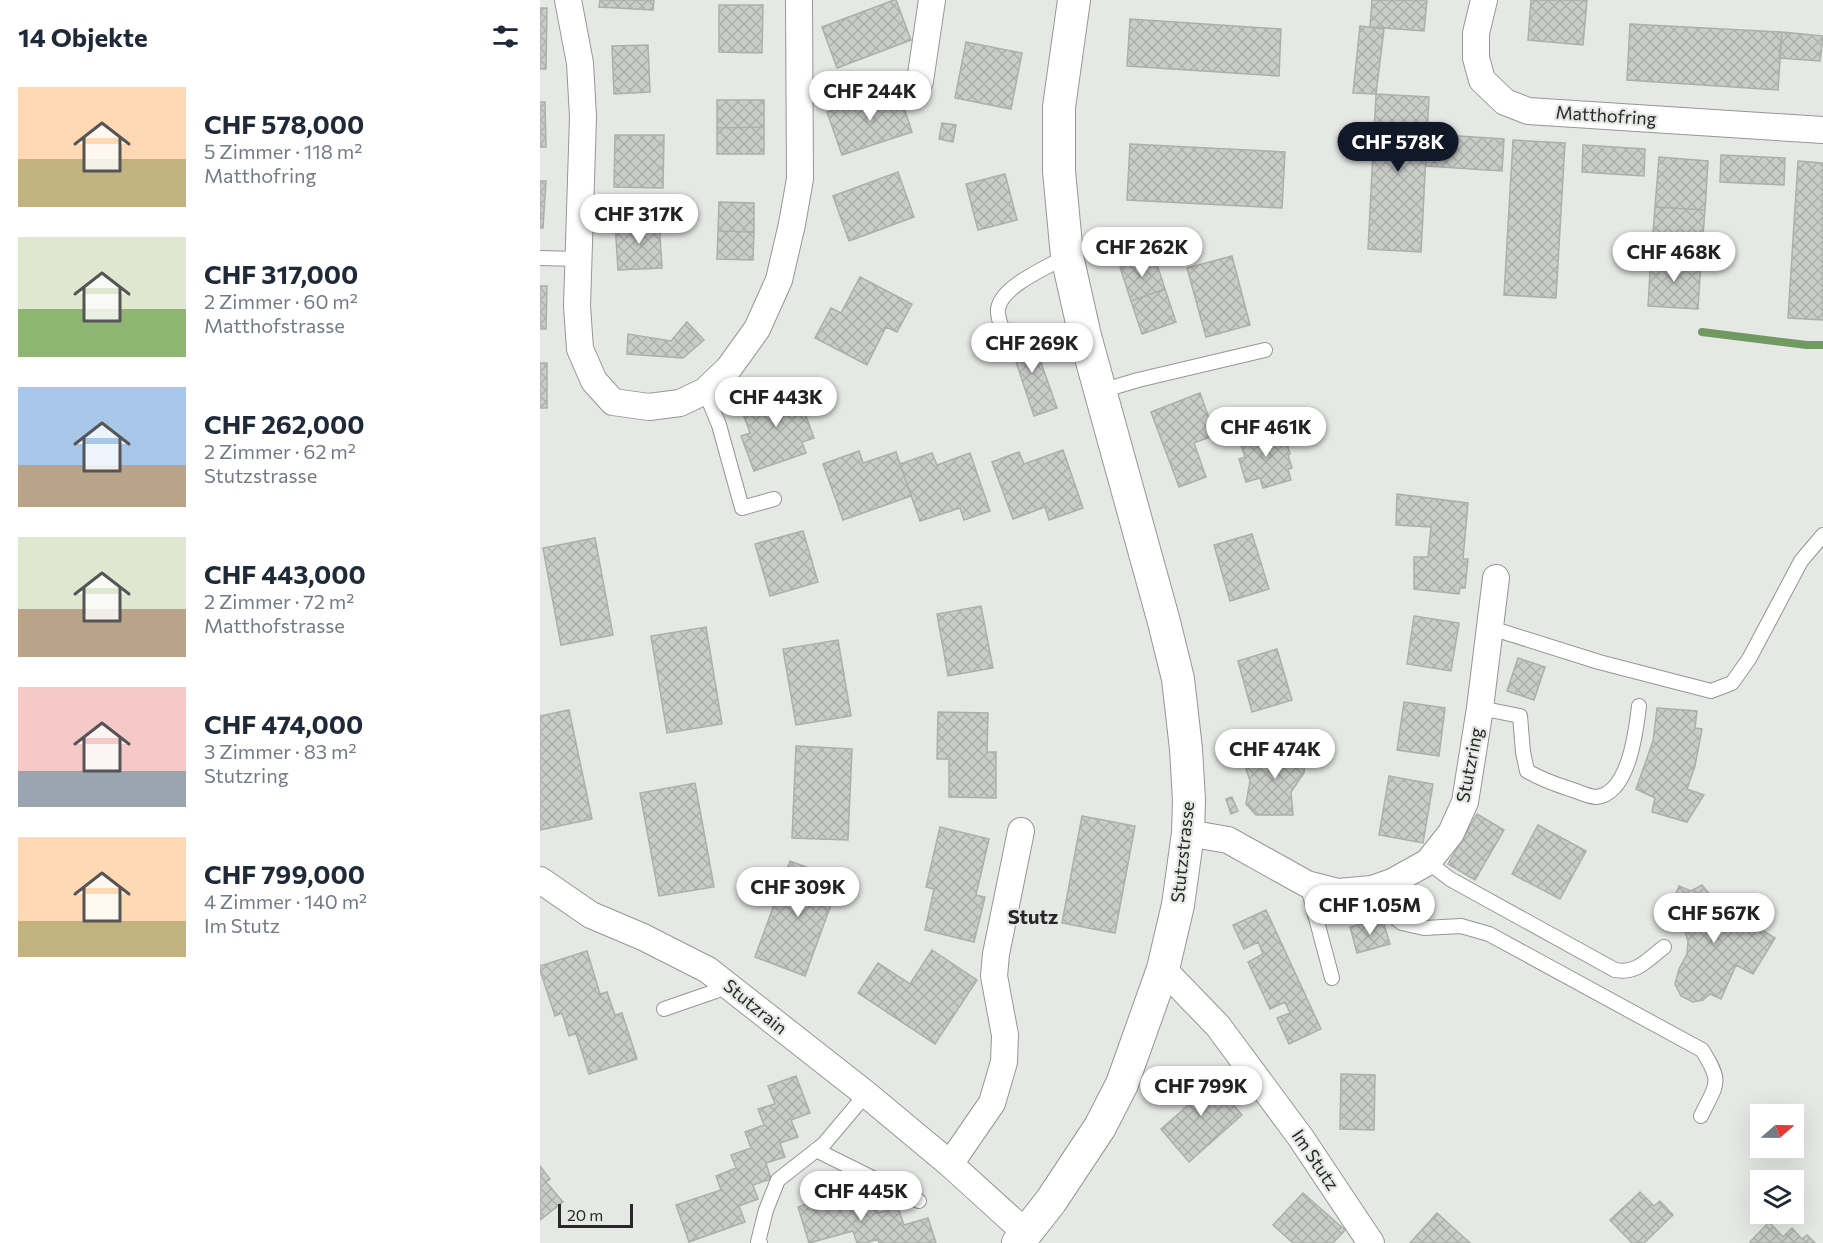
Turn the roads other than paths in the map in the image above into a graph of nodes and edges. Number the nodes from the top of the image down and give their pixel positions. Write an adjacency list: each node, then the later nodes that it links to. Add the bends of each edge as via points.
1 (568, 0): 10 (street, via 580,63 582,106)
2 (799, 0): 14 (street, via 800,179 779,280 757,329 729,368)
3 (932, 0): 6 (street)
4 (1074, 0): 8 (street, Stutzstrasse, via 1059,107 1059,171)
5 (1484, 0): 7 (street, Matthofring, via 1476,33 1476,58 1482,80 1505,102 1528,111)
6 (920, 81)
7 (1823, 130)
8 (1067, 256): 11 (lane, via 1023,280 1005,295 997,310); 13 (street, Stutzstrasse)
9 (540, 258): 10 (lane)
10 (579, 259): 14 (street, via 579,349 594,381 614,402 649,407 680,403)
11 (1003, 332)
12 (1265, 350): 13 (lane)
13 (1101, 390): 22 (street, Stutzstrasse, via 1178,679 1186,749)
14 (705, 391): 15 (lane, via 719,424 742,508)
15 (774, 499)
16 (1823, 535): 18 (lane, via 1801,561 1732,683 1711,691)
17 (1496, 578): 18 (street, Stutzring)
18 (1491, 628): 20 (street, Stutzring)
19 (1639, 706): 20 (lane, via 1634,741 1620,781 1609,792 1596,797 1544,781 1527,771 1520,716)
20 (1480, 708): 23 (street, Stutzring, via 1465,802 1451,833)
21 (1021, 831): 35 (street, via 994,976 1005,1035 1004,1062 992,1103)
22 (1188, 833): 25 (street, Stutzring, via 1228,840); 28 (street, Stutzstrasse, via 1178,905)
23 (1428, 862): 26 (street, Stutzring); 27 (lane, via 1450,879 1615,970 1636,969)
24 (540, 880): 30 (street, Stutzrain, via 591,915 682,956)
25 (1307, 884): 26 (street, Stutzring, via 1338,892); 29 (lane)
26 (1372, 889): 33 (lane, via 1387,911 1402,923 1424,928 1461,926 1490,934 1702,1050 1715,1070 1717,1083)
27 (1664, 947)
28 (1163, 969): 37 (street, Stutzstrasse, via 1122,1084 1100,1127); 39 (street, Im Stutz, via 1218,1026 1301,1138)
29 (1332, 978)
30 (724, 982): 31 (lane, via 716,991); 32 (street, Stutzrain)
31 (664, 1009)
32 (866, 1094): 34 (lane); 35 (street, Stutzrain)
33 (1701, 1116)
34 (816, 1150): 36 (lane); 38 (lane, via 778,1180 766,1210)
35 (951, 1164): 37 (street, Stutzrain)
36 (920, 1201)
37 (1022, 1238)
38 (760, 1243)
39 (1371, 1243)

